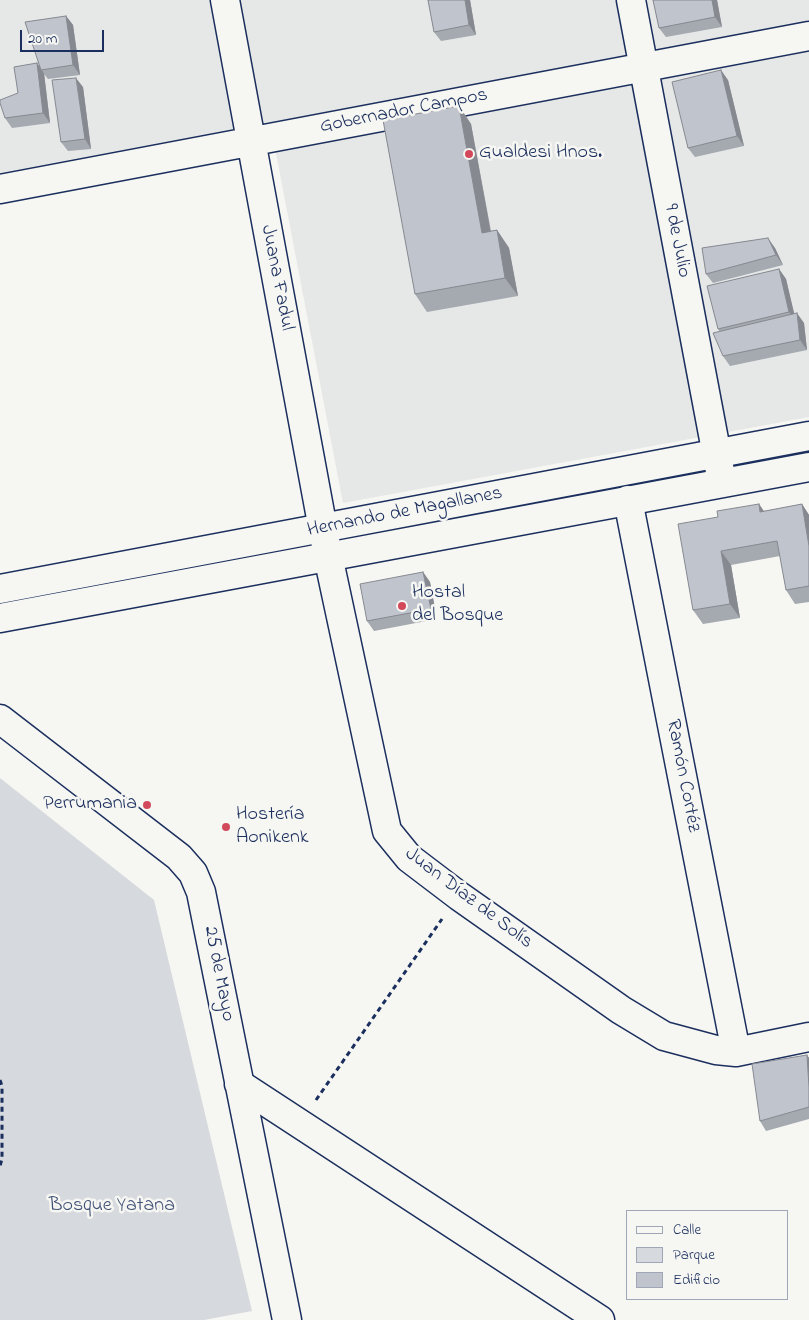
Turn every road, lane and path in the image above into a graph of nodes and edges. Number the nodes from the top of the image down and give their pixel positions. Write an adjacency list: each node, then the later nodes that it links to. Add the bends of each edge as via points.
1 (225, 0): 5 (street, Juana Fadul)
2 (630, 0): 4 (street, 9 de Julio)
3 (809, 36): 4 (street, Gobernador Campos)
4 (643, 67): 5 (street, Gobernador Campos); 8 (street, 9 de Julio)
5 (251, 142): 6 (street, Gobernador Campos); 12 (street, Juana Fadul)
6 (0, 189)
7 (809, 436): 8 (street, Hernando de Magallanes)
8 (717, 454): 10 (street, 9 de Julio); 12 (street, Hernando de Magallanes)
9 (809, 466): 10 (street, Hernando de Magallanes)
10 (722, 482): 11 (street, Hernando de Magallanes)
11 (628, 500): 13 (street, Hernando de Magallanes); 19 (street, Ramón Cortéz)
12 (323, 528): 13 (street, Juana Fadul); 14 (street, Hernando de Magallanes)
13 (328, 556): 15 (street, Hernando de Magallanes); 17 (street, Juan Díaz de Solís, via 387,831 409,858)
14 (0, 589)
15 (0, 618)
16 (0, 719): 21 (street, 25 de Mayo, via 179,857 193,873 201,892)
17 (458, 896): 19 (street, Juan Díaz de Solís, via 621,1010 664,1036); 22 (path)
18 (809, 1037): 19 (street, Juan Díaz de Solís)
19 (736, 1052)
20 (0, 1080): 23 (path)
21 (239, 1084): 22 (street); 24 (street, 25 de Mayo)
22 (300, 1124): 25 (street)
23 (0, 1166)
24 (287, 1320)
25 (600, 1320)

